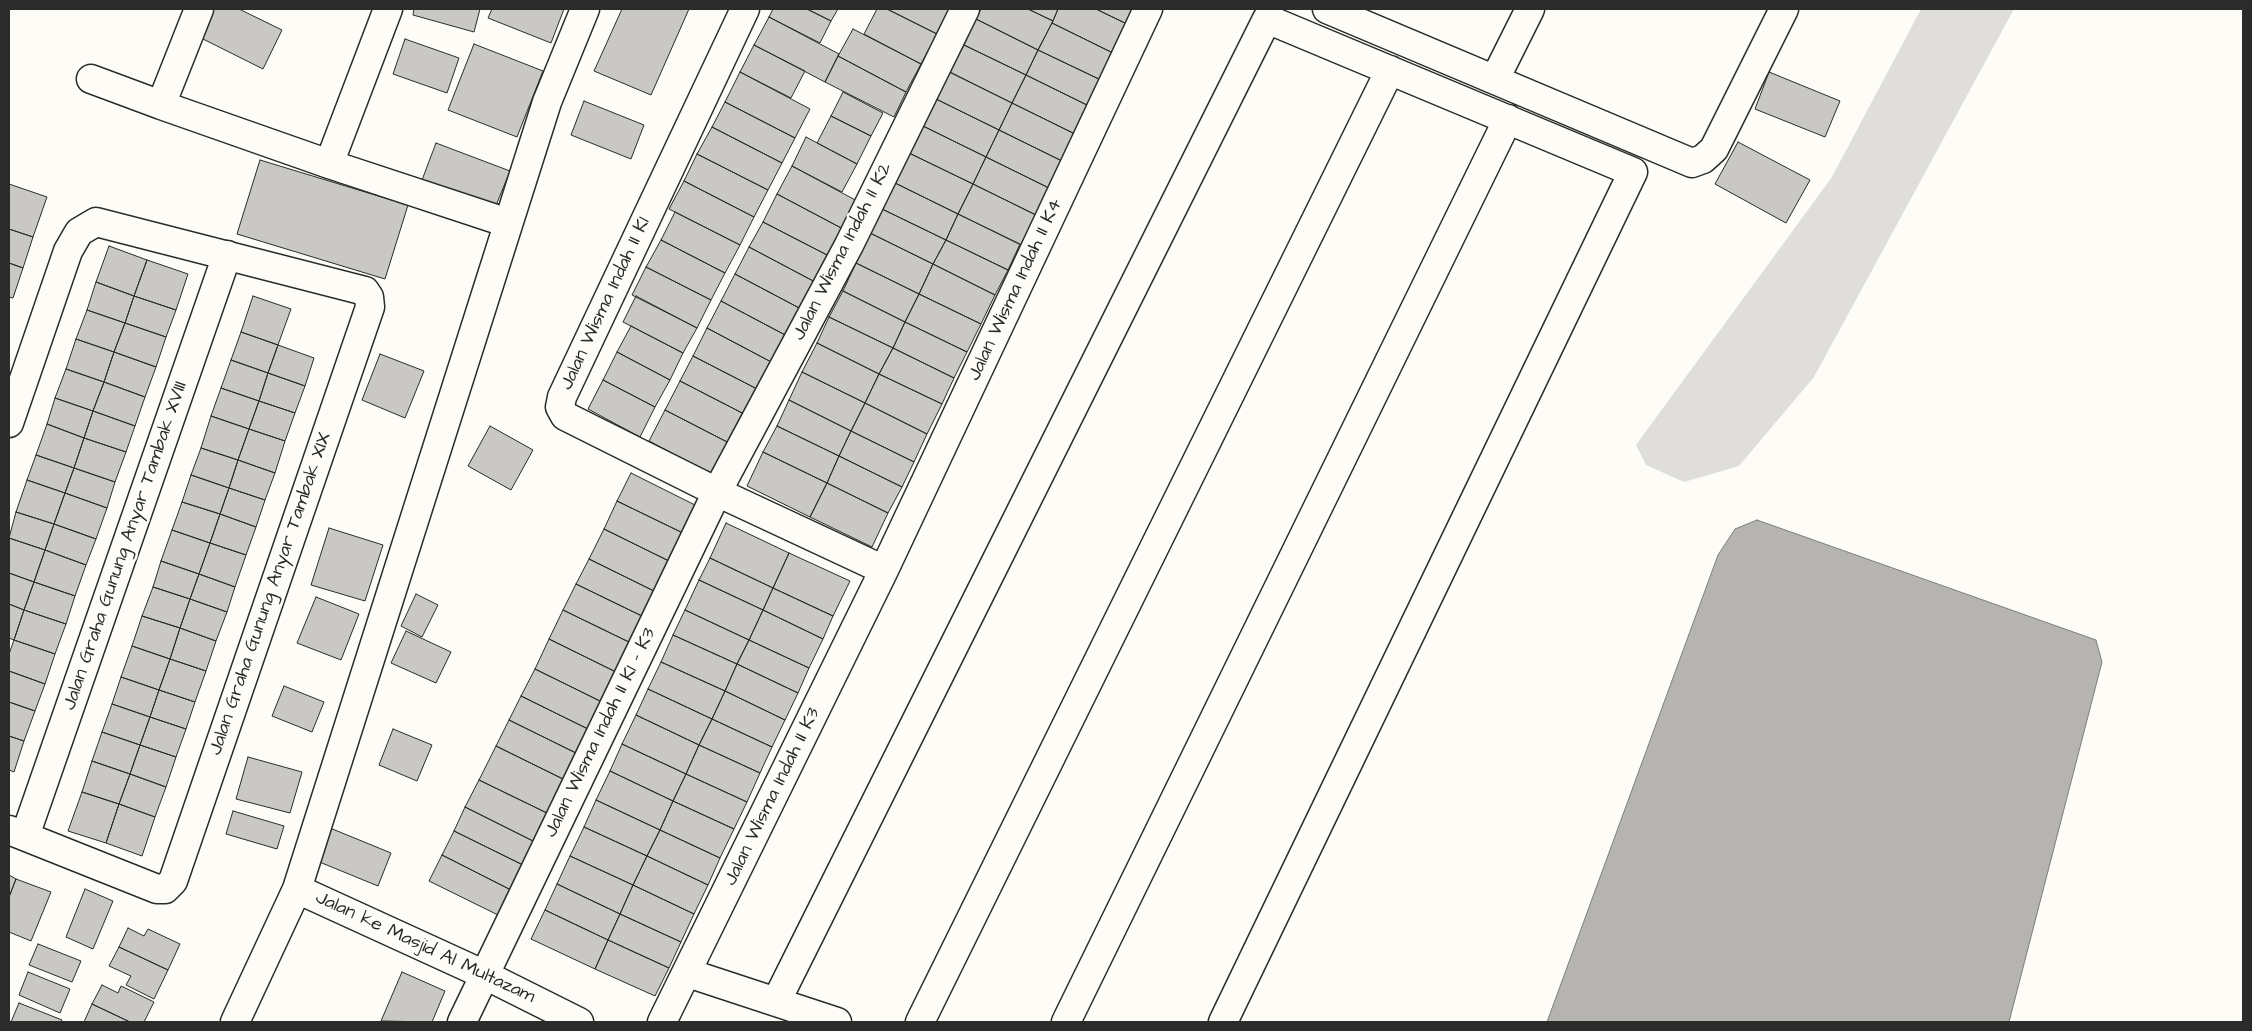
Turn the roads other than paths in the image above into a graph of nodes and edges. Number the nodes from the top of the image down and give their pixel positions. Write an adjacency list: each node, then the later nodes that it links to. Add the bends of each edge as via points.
1 (199, 9): 13 (street)
2 (388, 9): 15 (street)
3 (585, 9): 16 (street, via 547,102)
4 (745, 9): 19 (street, Jalan Wisma Indah II K1, via 560,407 565,416)
5 (965, 9): 19 (street, Jalan Wisma Indah II K2, via 849,245)
6 (1148, 9): 20 (street, Jalan Wisma Indah II K4)
7 (1327, 9): 12 (street)
8 (1530, 9): 12 (street)
9 (1784, 9): 12 (street, via 1714,149 1703,159 1692,163)
10 (1390, 70): 14 (street); 25 (street, via 1267,19); 31 (street)
11 (91, 79): 13 (street)
12 (1495, 79)
13 (161, 105): 15 (street)
14 (1508, 120): 32 (street); 33 (street, via 1633,172)
15 (329, 164): 16 (street)
16 (508, 223): 22 (street)
17 (227, 255): 18 (street, via 96,222 79,232 68,251); 21 (street, Jalan Graha Gunung Anyar Tambak XVIII); 21 (street, Jalan Graha Gunung Anyar Tambak XIX, via 365,291 370,307 173,881 165,889 157,889)
18 (9, 423)
19 (717, 492): 20 (street, Jalan Wisma Indah II K1); 24 (street, Jalan Wisma Indah II K1 - K3)
20 (884, 570): 23 (street, Jalan Wisma Indah II K3)
21 (17, 833)
22 (297, 888): 24 (street, Jalan ke Masjid Al Multazam); 26 (street)
23 (688, 972): 25 (street); 29 (street, Jalan Wisma Indah II K3)
24 (485, 975): 27 (street, Jalan Wisma Indah II K1 - K3); 28 (street, Jalan ke Masjid Al Multazam)
25 (776, 1002): 30 (street)
26 (235, 1022)
27 (462, 1022)
28 (579, 1022)
29 (662, 1022)
30 (837, 1022)
31 (920, 1022)
32 (1066, 1022)
33 (1223, 1022)

